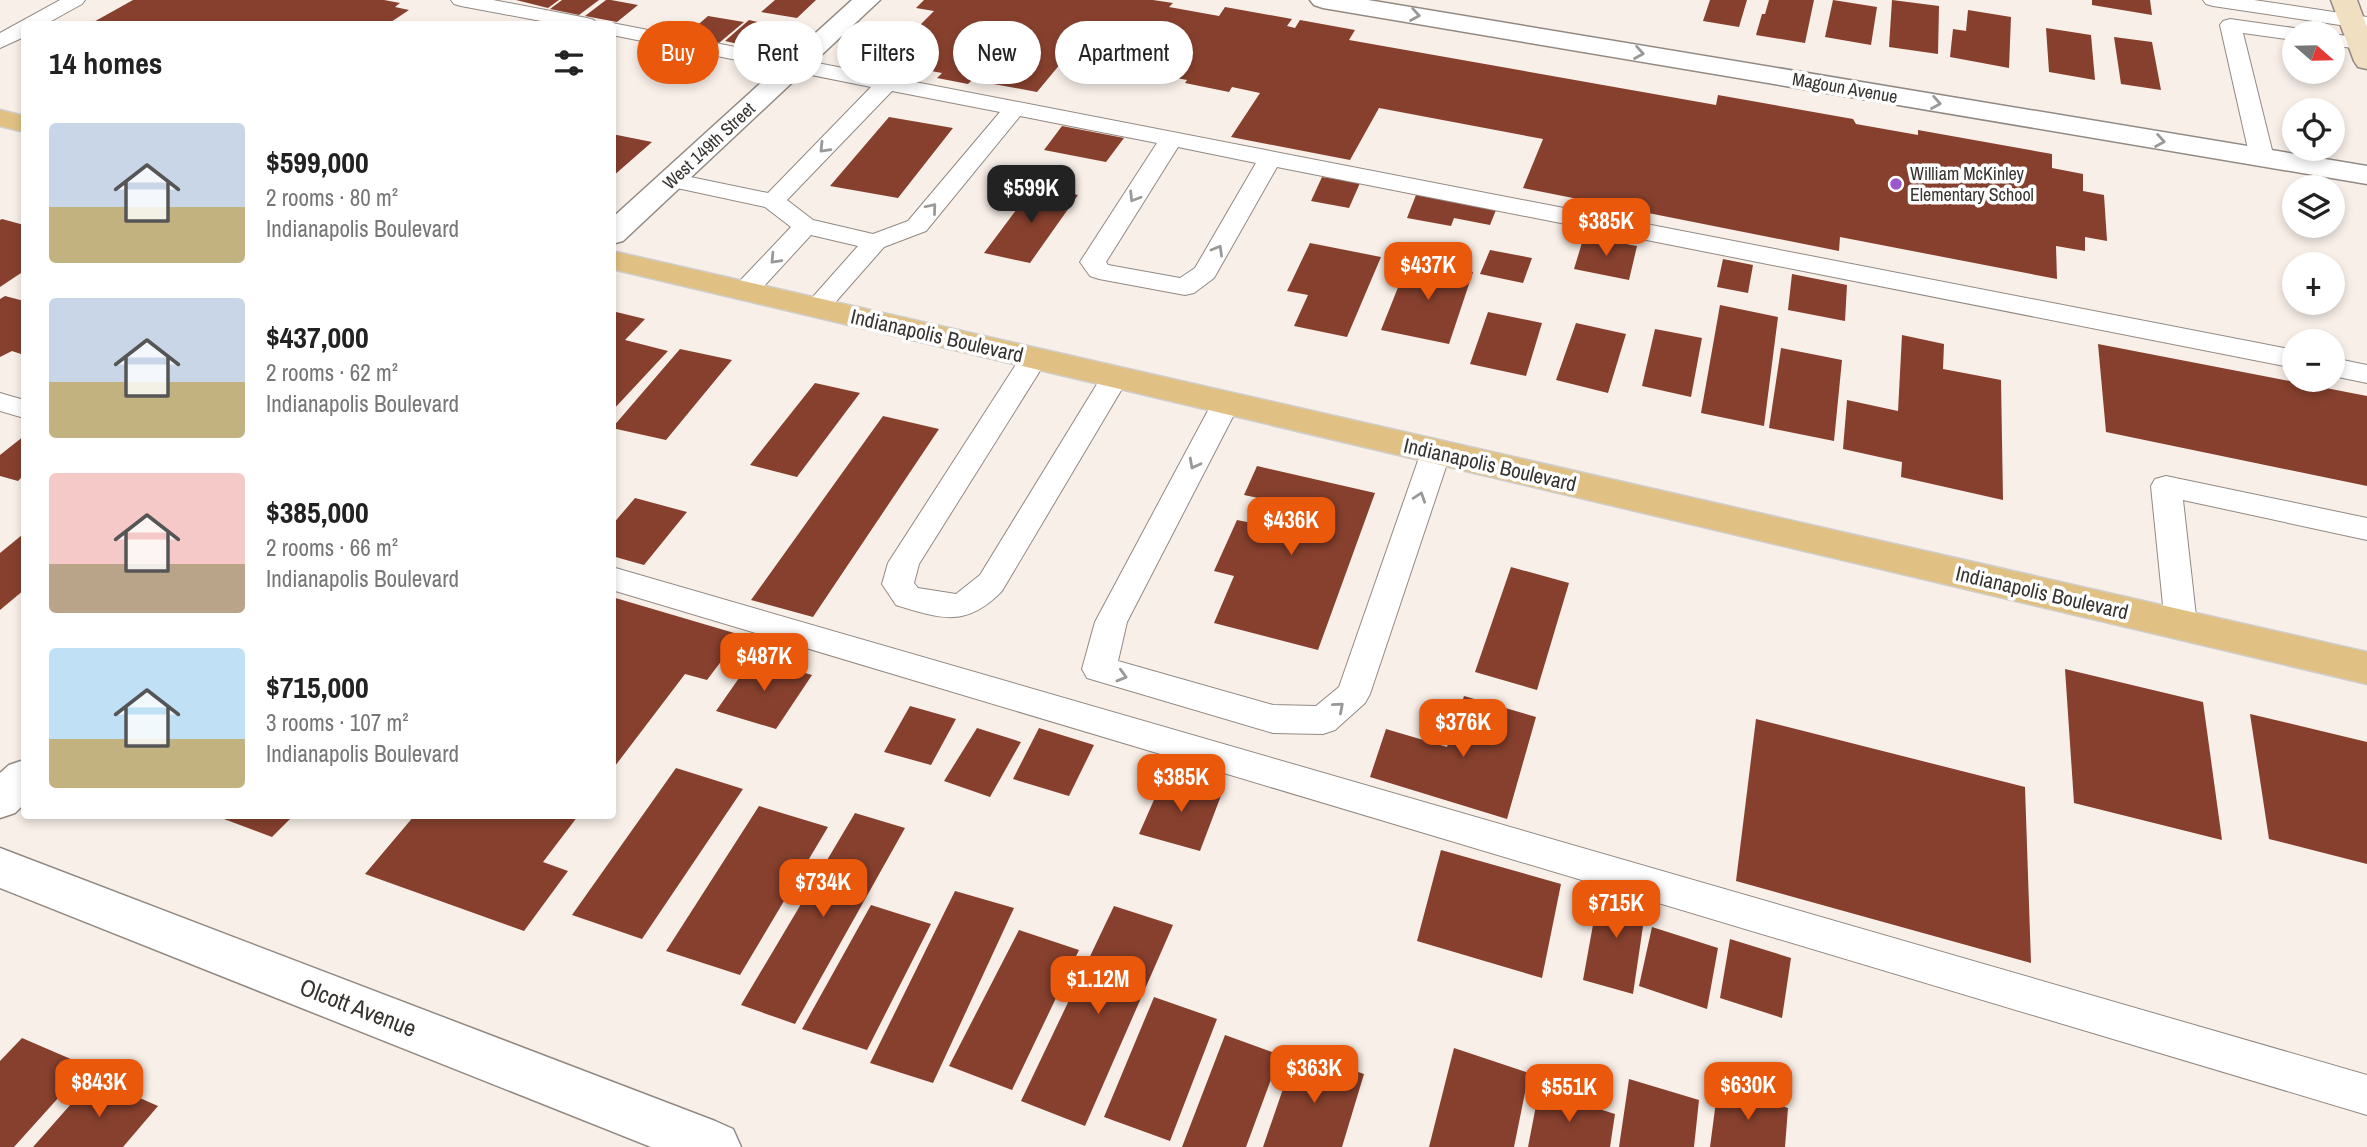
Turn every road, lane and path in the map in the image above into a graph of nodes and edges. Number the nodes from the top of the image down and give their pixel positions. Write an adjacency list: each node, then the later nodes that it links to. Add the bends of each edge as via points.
1 (75, 0): 6 (lane)
2 (461, 0): 7 (lane)
3 (867, 0): 12 (street, West 149th Street)
4 (1323, 0): 23 (street, Magoun Avenue, one-way to 23)
5 (2213, 0): 10 (lane)
6 (37, 21)
7 (571, 21)
8 (21, 30): 13 (lane)
9 (616, 30): 14 (lane)
10 (2358, 30)
11 (2282, 32): 23 (lane, via 2230,25)
12 (823, 41)
13 (0, 42)
14 (733, 53)
15 (823, 73): 17 (lane)
16 (776, 84): 25 (street, West 149th Street)
17 (879, 91): 18 (lane); 26 (lane, one-way to 26)
18 (1008, 116): 21 (lane); 29 (lane, one-way to 18, via 917,226)
19 (0, 118): 20 (main road)
20 (21, 123)
21 (1171, 139): 22 (lane); 22 (lane, one-way to 22, via 1093,262 1099,271 1185,287 1205,273)
22 (1270, 158): 33 (lane)
23 (2262, 158): 24 (street, Magoun Avenue)
24 (2367, 175)
25 (671, 180): 26 (lane); 28 (street, West 149th Street)
26 (773, 201): 27 (lane)
27 (805, 226): 29 (lane); 31 (lane, one-way to 31)
28 (616, 231)
29 (875, 242): 32 (lane)
30 (616, 261): 31 (main road, Indianapolis Boulevard)
31 (745, 291): 32 (main road, Indianapolis Boulevard)
32 (816, 308): 34 (main road, Indianapolis Boulevard)
33 (2282, 357)
34 (1034, 358): 37 (main road, Indianapolis Boulevard); 37 (lane, via 904,563 898,584 907,597 955,609 975,600 991,583)
35 (2345, 369): 36 (lane)
36 (2367, 374)
37 (1115, 377): 39 (main road, Indianapolis Boulevard)
38 (0, 402): 40 (lane)
39 (1226, 403): 41 (main road, Indianapolis Boulevard); 41 (lane, one-way to 41, via 1111,622 1099,669 1273,719 1323,720 1353,694)
40 (21, 408)
41 (1436, 452): 44 (main road, Indianapolis Boulevard)
42 (2367, 529): 44 (lane, via 2166,486)
43 (616, 579): 49 (lane)
44 (2181, 625): 45 (main road, Indianapolis Boulevard)
45 (2367, 668)
46 (21, 781): 47 (street)
47 (0, 800)
48 (0, 868): 50 (street, Olcott Avenue)
49 (2367, 1095)
50 (715, 1147)

